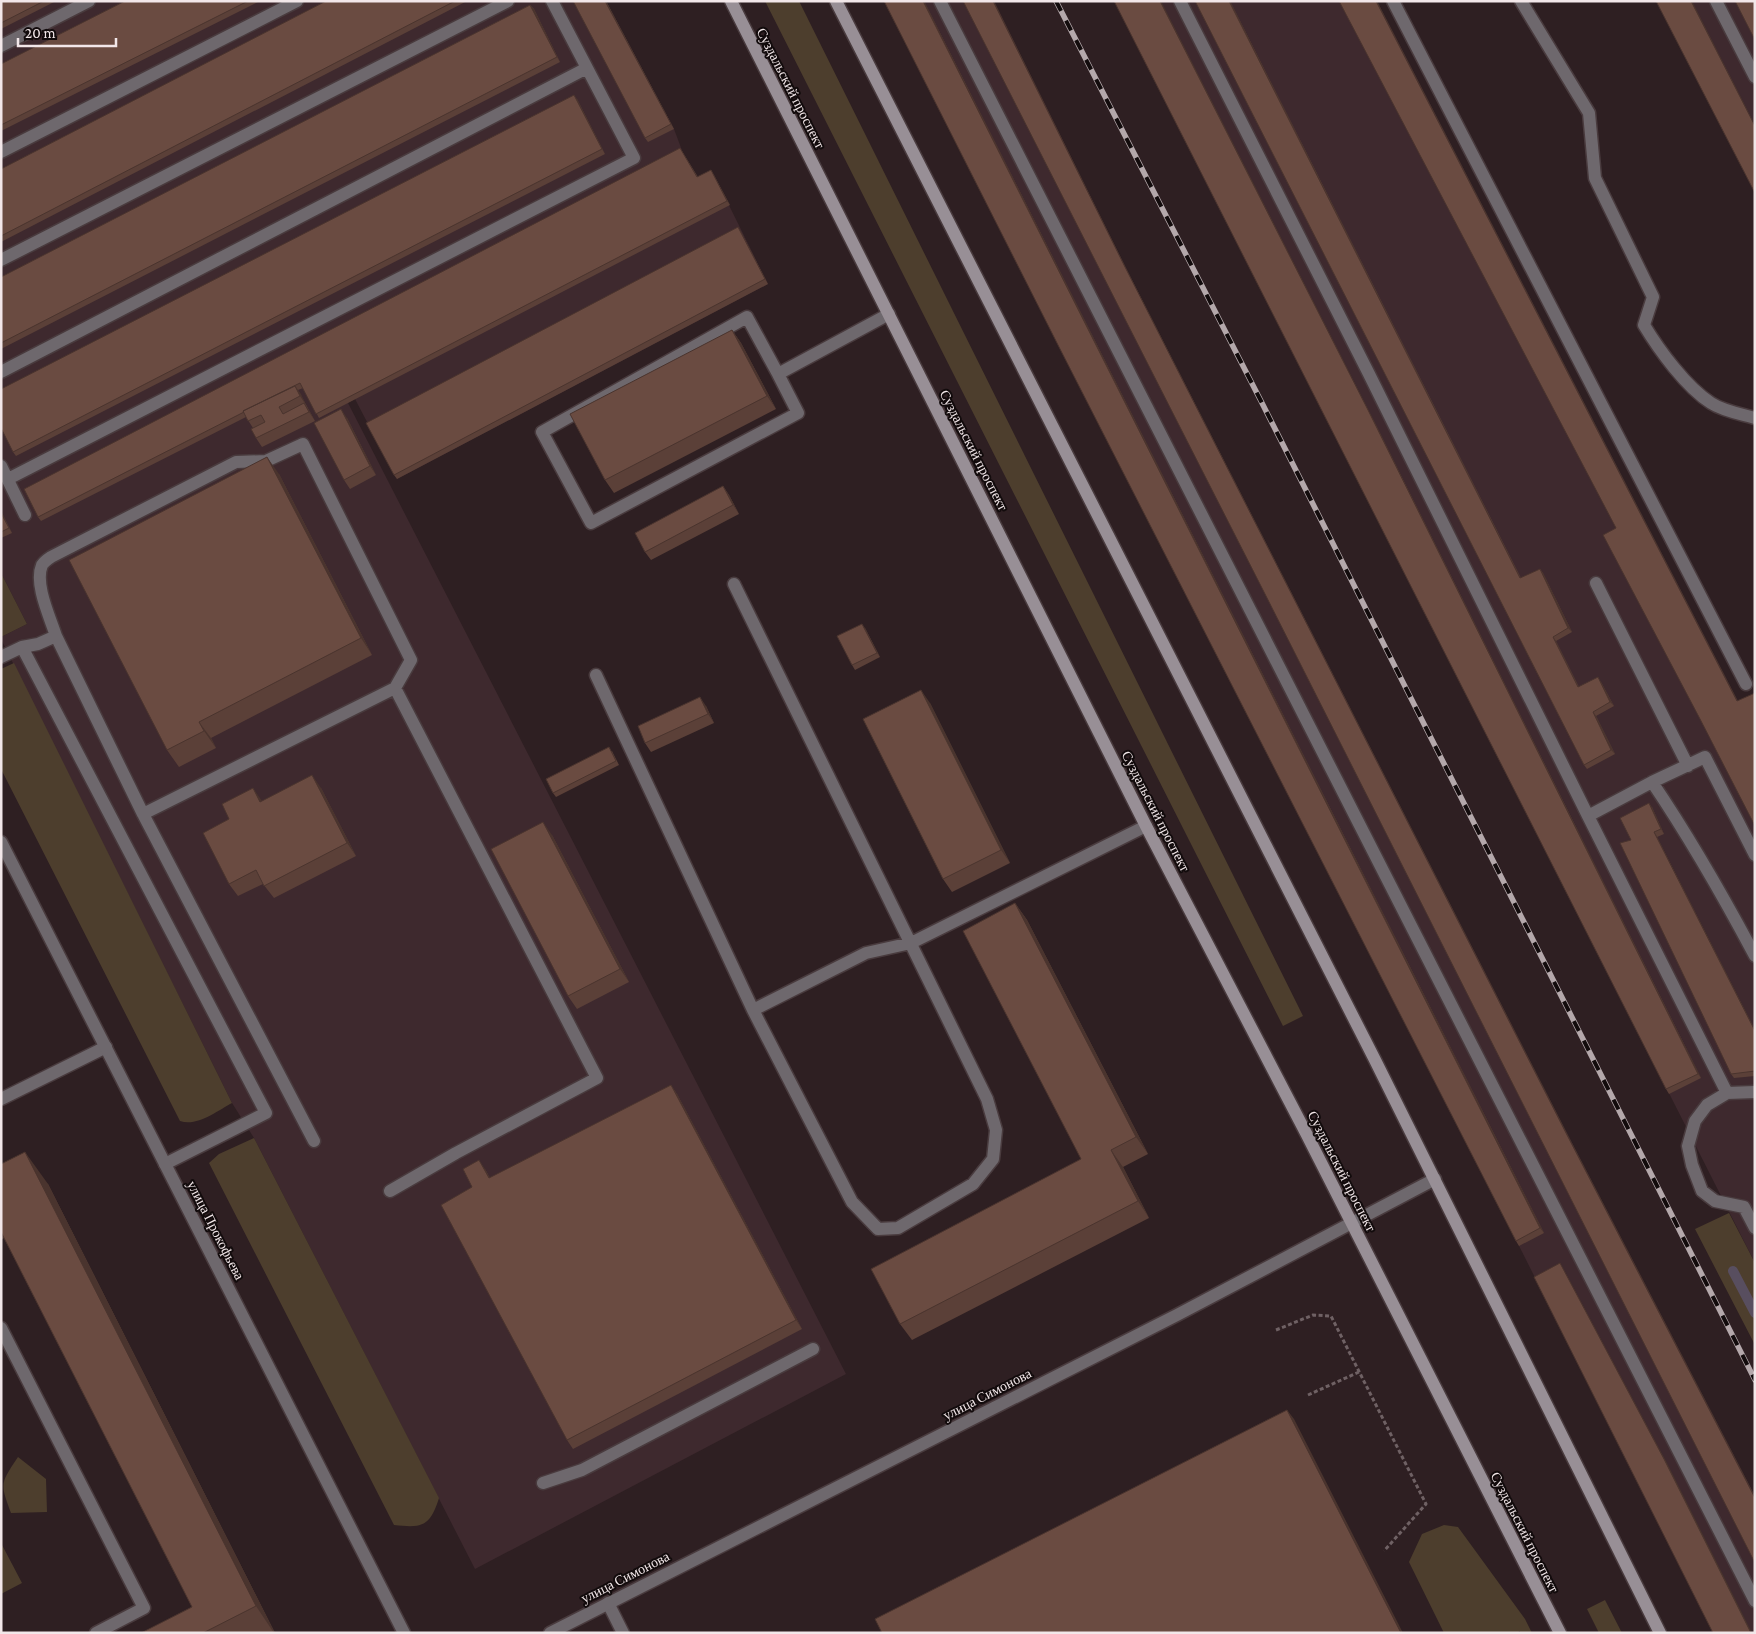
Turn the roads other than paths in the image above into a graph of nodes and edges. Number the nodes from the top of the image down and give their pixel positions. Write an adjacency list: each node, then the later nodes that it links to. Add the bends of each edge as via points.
1 (89, 1): 12 (street)
2 (297, 1): 15 (street)
3 (508, 1): 16 (street)
4 (552, 1): 13 (street)
5 (730, 1): 17 (main road, Суздальский проспект)
6 (836, 1): 48 (main road)
7 (940, 1): 55 (street)
8 (1180, 1): 35 (street)
9 (1393, 1): 30 (street)
10 (1521, 1): 20 (street, via 1589,114 1596,178 1653,297 1644,325 1695,390 1712,404)
11 (1716, 1): 14 (street)
12 (1, 46)
13 (587, 68): 18 (street); 22 (street, via 634,158)
14 (1755, 77)
15 (1, 152)
16 (1, 260)
17 (888, 314): 19 (street); 36 (main road, Суздальский проспект)
18 (1, 372)
19 (778, 374): 19 (street, via 747,317 542,432 591,523 798,413)
20 (1755, 418)
21 (1, 466): 22 (street)
22 (8, 479): 23 (street)
23 (25, 514)
24 (734, 584): 39 (street)
25 (1596, 584): 32 (street)
26 (56, 636): 27 (street); 31 (street, via 42,595 40,574 43,563 236,462 266,461 303,444 411,660); 34 (street)
27 (22, 647): 28 (street); 47 (street, via 266,1113)
28 (1, 657)
29 (596, 675): 41 (street)
30 (1746, 684)
31 (395, 688): 34 (street); 49 (street, via 598,1078)
32 (1688, 766): 33 (street); 38 (street, via 1705,757)
33 (1652, 782): 35 (street); 40 (street)
34 (144, 814): 46 (street)
35 (1588, 816): 44 (street)
36 (1146, 826): 39 (street); 50 (main road, Суздальский проспект)
37 (1, 842): 42 (street, улица Прокофьева)
38 (1755, 854)
39 (911, 943): 41 (street, via 866,953); 41 (street, via 987,1099 996,1130 993,1159 973,1184 898,1228 878,1229 852,1202)
40 (1755, 956)
41 (753, 1010)
42 (106, 1046): 45 (street); 47 (street, улица Прокофьева)
43 (1755, 1092): 44 (street)
44 (1727, 1093): 51 (street, via 1707,1105 1695,1121 1688,1146 1702,1191 1714,1201 1744,1207)
45 (1, 1099)
46 (314, 1141)
47 (165, 1164): 58 (street, улица Прокофьева)
48 (1435, 1179): 50 (street, улица Симонова); 62 (main road)
49 (390, 1191)
50 (1352, 1223): 56 (street, улица Симонова, via 1178,1315); 61 (main road, Суздальский проспект)
51 (1755, 1228)
52 (1, 1328): 57 (street, via 144,1608)
53 (813, 1349): 54 (street, via 582,1470)
54 (543, 1483)
55 (1755, 1601)
56 (608, 1603): 59 (street, улица Симонова); 60 (street)
57 (96, 1633)
58 (404, 1633)
59 (550, 1633)
60 (623, 1633)
61 (1560, 1633)
62 (1660, 1633)

